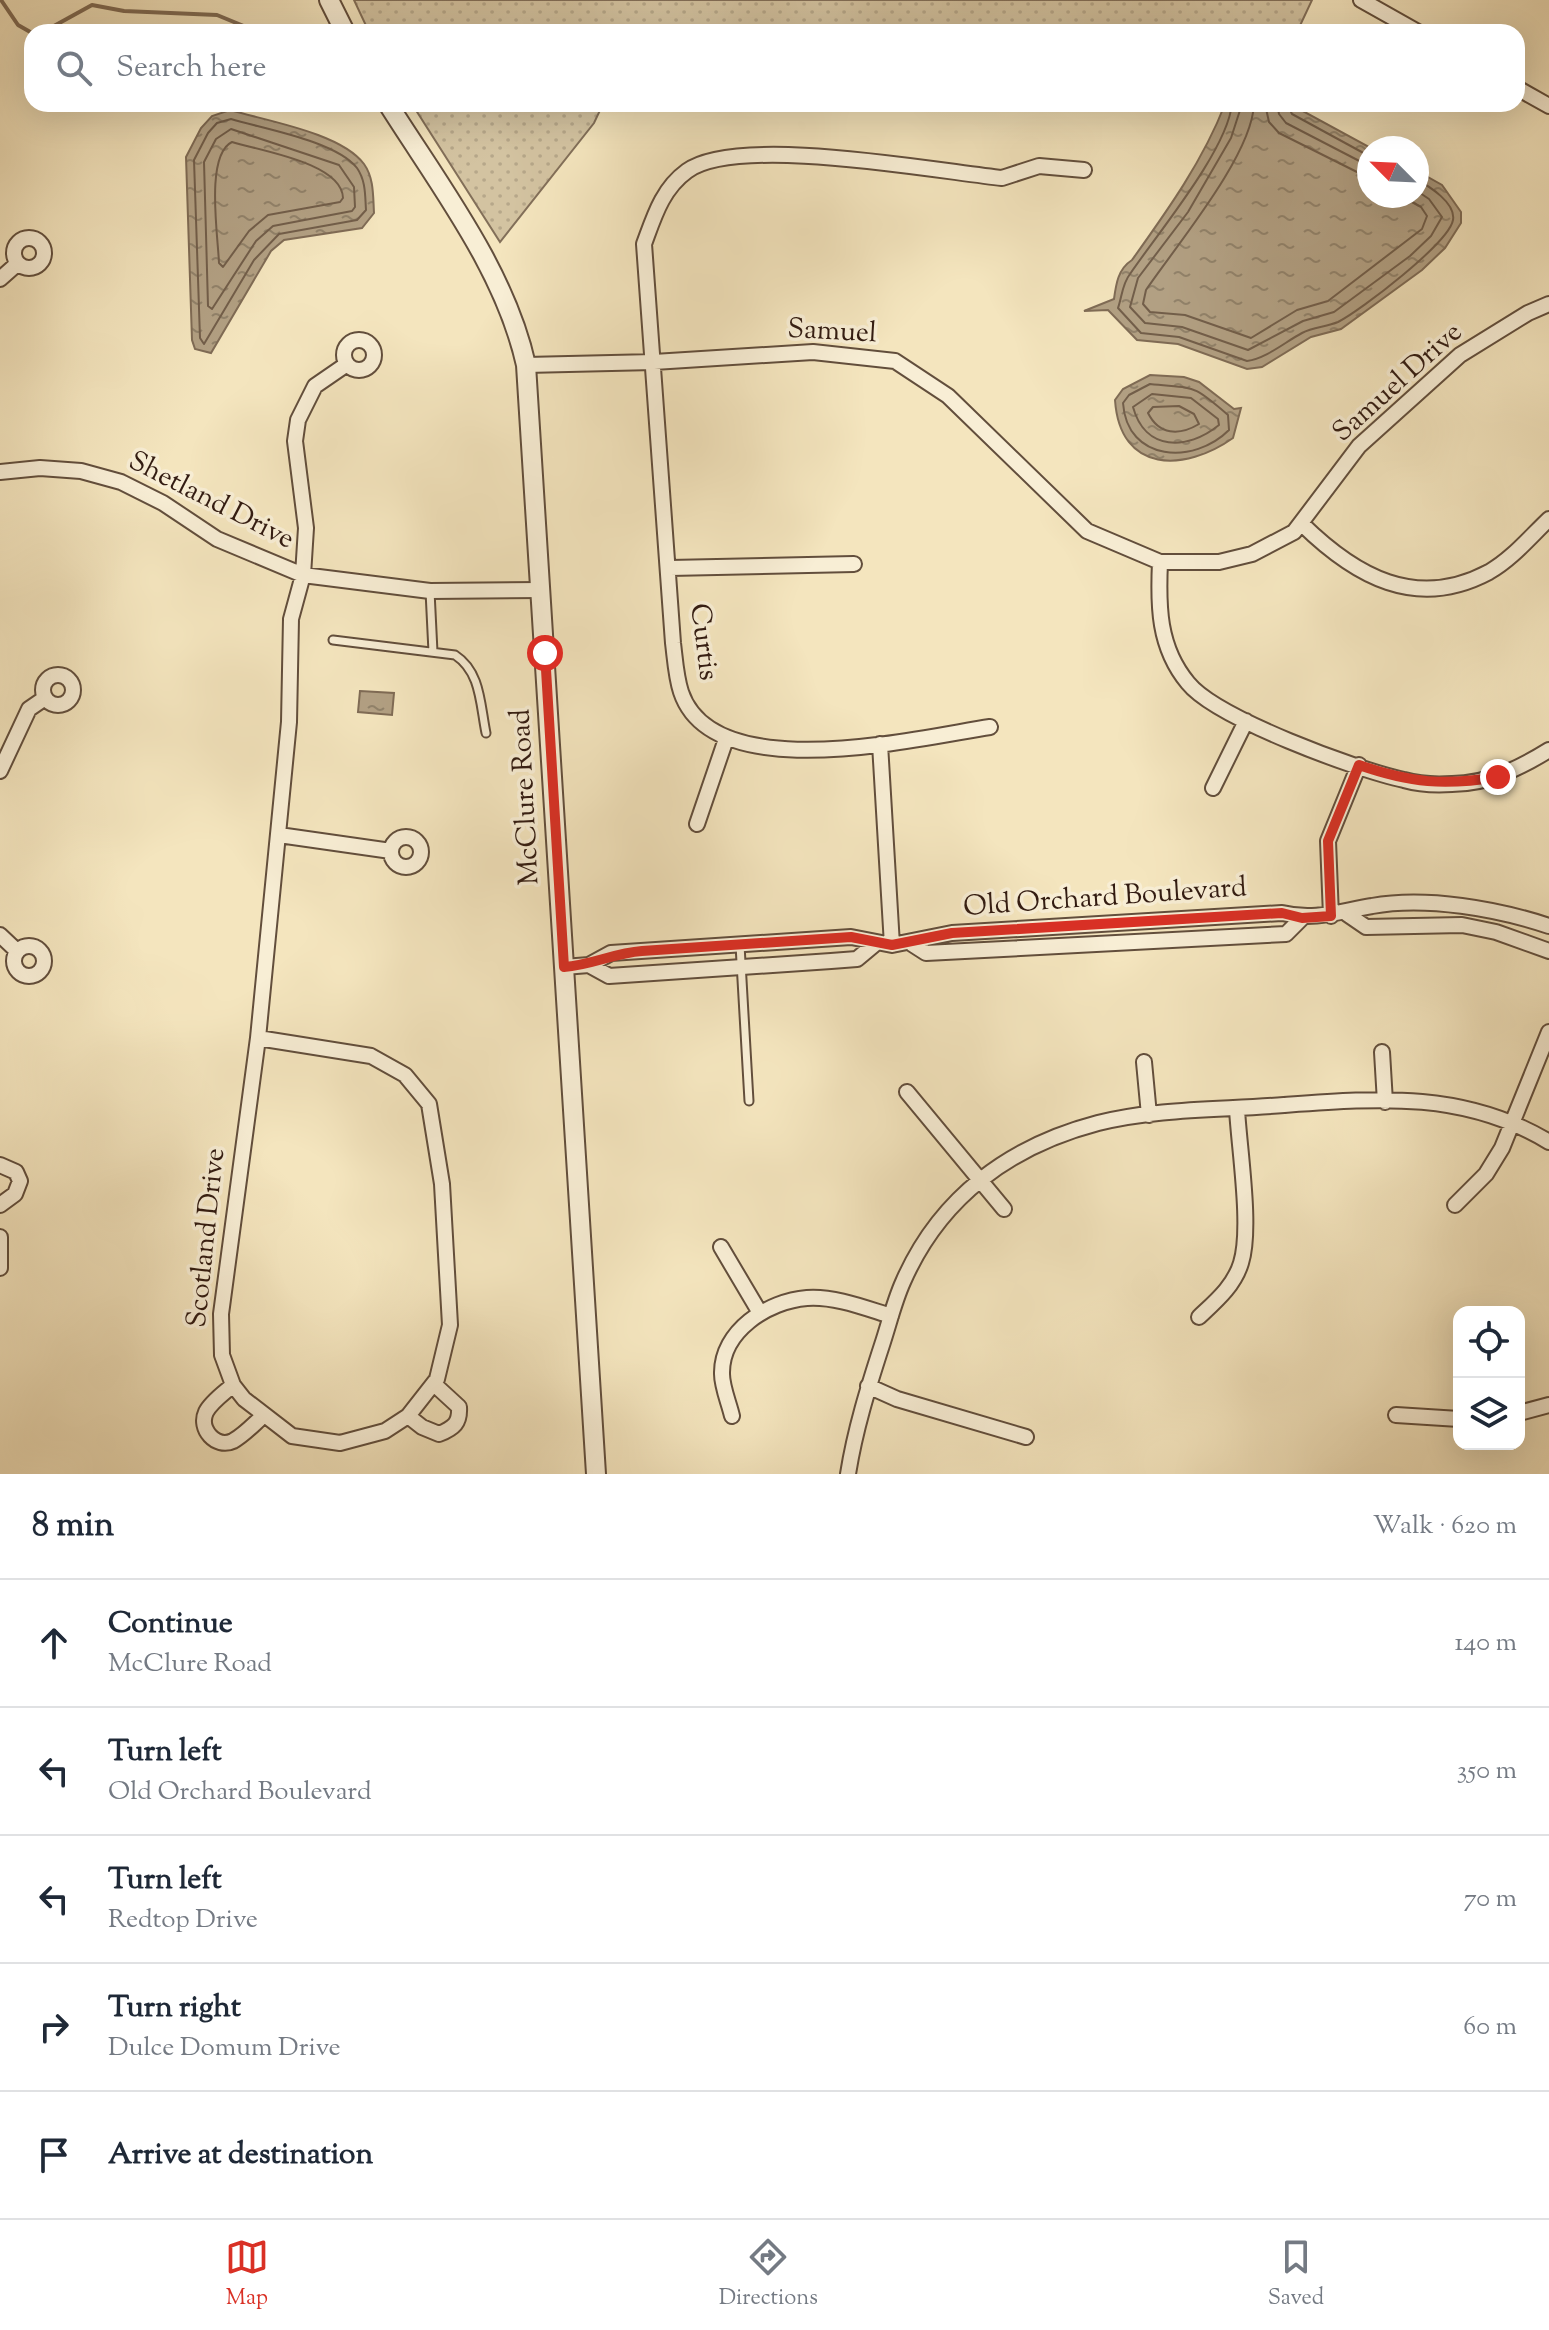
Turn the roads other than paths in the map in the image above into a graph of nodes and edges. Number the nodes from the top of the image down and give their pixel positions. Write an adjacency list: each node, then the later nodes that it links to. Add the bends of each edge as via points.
1 (329, 0): 3 (street)
2 (1361, 0): 4 (street)
3 (341, 24)
4 (1404, 24)
5 (1525, 92): 6 (street)
6 (1549, 106)
7 (393, 112): 14 (street, McClure Road, via 497,282 519,330)
8 (1084, 170): 12 (street, Curtis, via 1039,166 1002,178 773,154 718,159 689,169 660,202 644,244)
9 (17, 264): 10 (street)
10 (0, 279)
11 (1549, 304): 17 (street, Samuel Drive, via 1460,355 1359,446)
12 (654, 362): 14 (street, Samuel); 18 (street, Samuel, via 813,352 895,361 948,396 1087,531); 20 (street, Curtis)
13 (347, 364): 21 (street, Scotland Drive, via 315,386 298,420 298,485 306,528)
14 (526, 365): 22 (street, McClure Road)
15 (0, 472): 21 (street, Shetland Drive, via 81,471 121,482 217,539)
16 (1549, 519): 17 (street, via 1490,572 1441,588 1370,578 1334,555)
17 (1302, 524): 18 (street, Samuel Drive, via 1238,559)
18 (1160, 562): 27 (street, via 1158,617 1171,655 1188,683 1208,701)
19 (854, 564): 20 (street)
20 (670, 568): 30 (street, Curtis, via 681,694 701,720)
21 (303, 575): 23 (street, Shetland Drive); 37 (street, Scotland Drive, via 291,619)
22 (542, 590): 23 (street, Shetland Drive); 49 (street, McClure Road)
23 (430, 591): 25 (lane)
24 (333, 640): 25 (lane)
25 (433, 652): 29 (lane, via 455,655 469,664)
26 (45, 698): 34 (street, via 29,709)
27 (1246, 721): 33 (street); 35 (street)
28 (990, 727): 31 (street, Curtis)
29 (486, 733)
30 (726, 739): 31 (street, Curtis, via 755,748 798,750); 36 (street)
31 (880, 744): 45 (street)
32 (1549, 750): 33 (street, via 1498,777 1454,785 1404,780)
33 (1359, 765): 40 (street, via 1328,841)
34 (0, 771)
35 (1213, 788)
36 (697, 824)
37 (279, 835): 38 (street); 52 (street, Scotland Drive)
38 (391, 851)
39 (1347, 914): 40 (street, Old Orchard Boulevard); 41 (street, Old Orchard Boulevard, via 1373,905 1468,906); 47 (street, Old Orchard Boulevard, via 1366,927 1462,925)
40 (1331, 916): 45 (street, Old Orchard Boulevard, via 1282,913 952,933)
41 (1549, 926)
42 (0, 935): 46 (street)
43 (875, 944): 44 (street, Old Orchard Boulevard, via 851,937); 45 (street, Old Orchard Boulevard); 50 (street, Old Orchard Boulevard, via 857,959)
44 (740, 945): 48 (street, Old Orchard Boulevard, via 611,953); 50 (lane)
45 (892, 945)
46 (17, 951)
47 (1549, 951)
48 (589, 965): 49 (street, Old Orchard Boulevard); 50 (street, Old Orchard Boulevard, via 609,976)
49 (564, 967): 84 (street, McClure Road)
50 (741, 967): 56 (lane)
51 (1549, 1032): 60 (street)
52 (258, 1038): 73 (street, Scotland Drive, via 371,1056 405,1075 429,1104 442,1184 450,1325); 74 (street, Scotland Drive, via 221,1314 222,1355)
53 (1382, 1052): 57 (street)
54 (1144, 1062): 59 (street)
55 (907, 1092): 63 (street)
56 (749, 1101)
57 (1385, 1102): 58 (street); 60 (street, via 1470,1107)
58 (1237, 1109): 59 (street); 72 (street, via 1244,1219 1241,1262 1227,1290)
59 (1149, 1115): 63 (street, via 1048,1138)
60 (1512, 1121): 61 (street); 65 (street, via 1486,1174)
61 (1549, 1142)
62 (0, 1165): 64 (street, via 16,1172 20,1181 15,1194)
63 (979, 1180): 66 (street); 71 (street, via 917,1255)
64 (0, 1205)
65 (1455, 1205)
66 (1004, 1209)
67 (0, 1237): 69 (street)
68 (721, 1247): 70 (street)
69 (0, 1268)
70 (760, 1313): 71 (street, via 806,1298); 81 (street, via 726,1350 722,1375)
71 (891, 1316): 75 (street)
72 (1199, 1317)
73 (434, 1384): 80 (street, Scotland Drive); 80 (street, via 459,1407 453,1428 439,1434)
74 (233, 1385): 79 (street, Scotland Drive); 79 (street, via 208,1409 204,1429 222,1443 232,1441)
75 (868, 1386): 83 (street); 85 (street)
76 (1549, 1405): 77 (street)
77 (1525, 1411)
78 (1396, 1415): 82 (street)
79 (263, 1416): 80 (street, Scotland Drive, via 292,1436 340,1443 385,1431)
80 (408, 1416)
81 (732, 1416)
82 (1453, 1419)
83 (1026, 1437)
84 (596, 1474)
85 (848, 1474)

